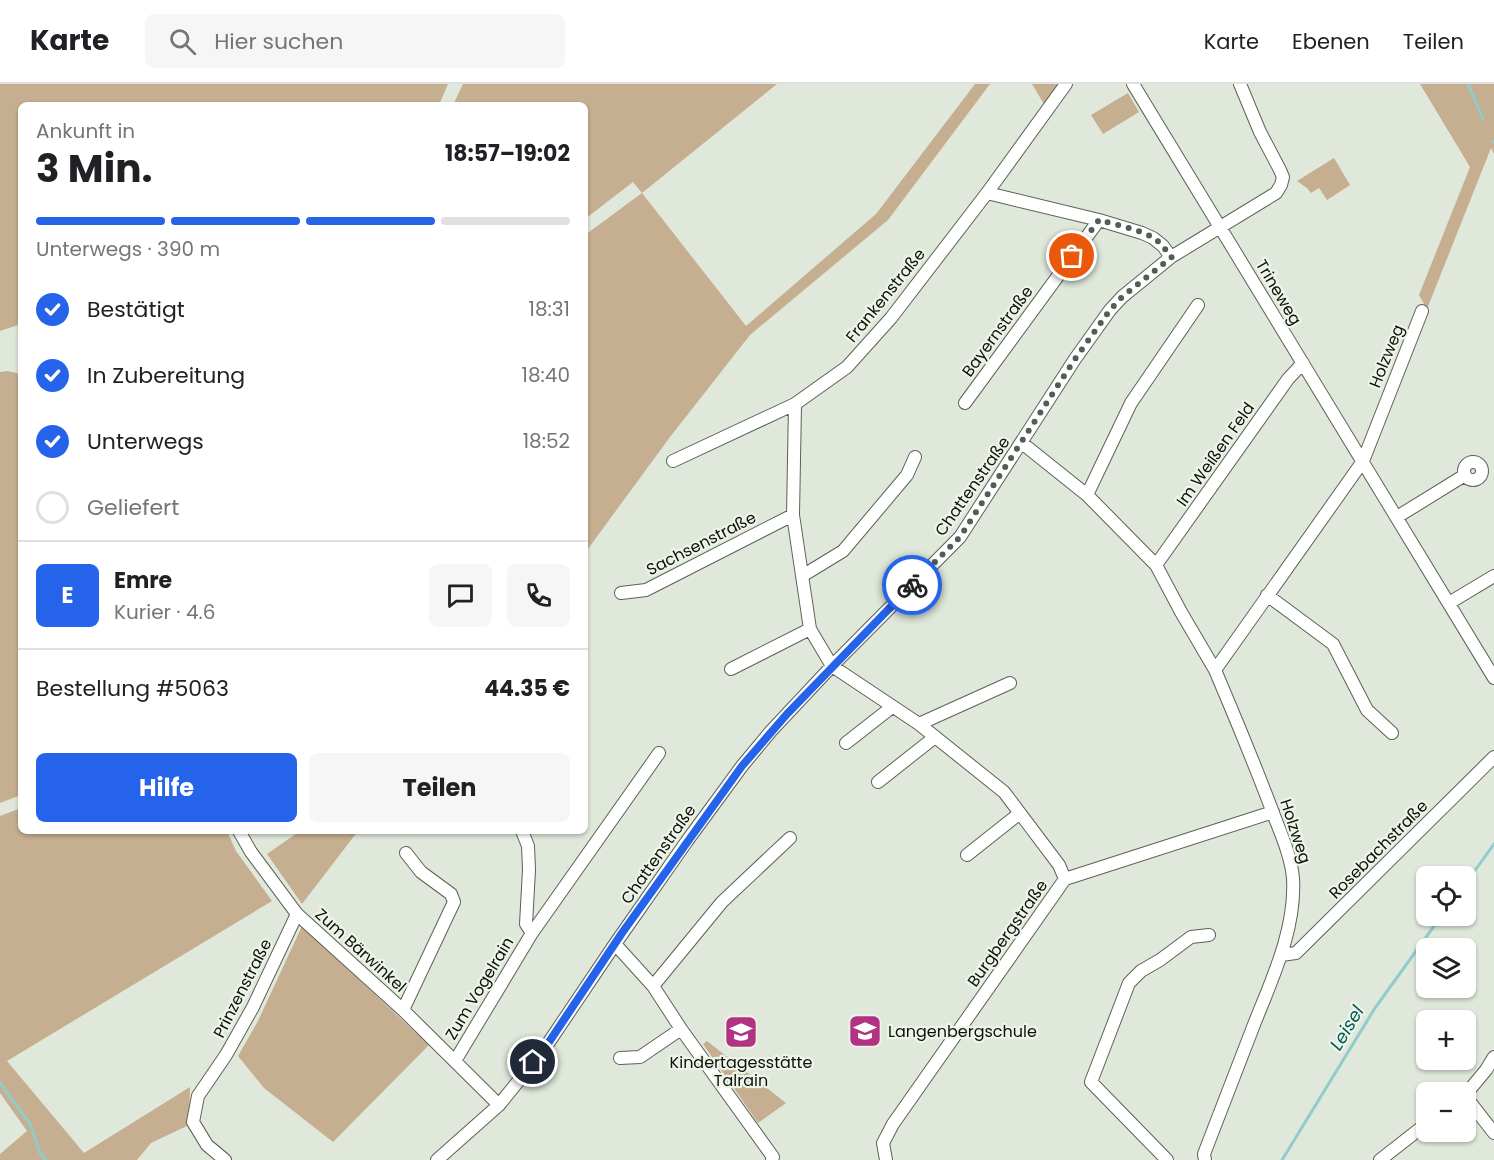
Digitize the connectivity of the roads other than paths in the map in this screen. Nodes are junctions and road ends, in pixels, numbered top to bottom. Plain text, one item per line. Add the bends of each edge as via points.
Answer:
1 (1066, 84) edge
2 (1134, 84) edge
3 (1240, 84) edge
4 (987, 193) junction
5 (1099, 220) junction
6 (1221, 227) junction
7 (1172, 257) junction
8 (1198, 305) dead end
9 (1422, 311) dead end
10 (1303, 363) junction
11 (964, 403) dead end
12 (795, 404) junction
13 (1022, 443) junction
14 (915, 457) dead end
15 (674, 461) dead end
16 (1363, 461) junction
17 (1465, 475) dead end
18 (1087, 495) junction
19 (793, 515) junction
20 (1397, 517) junction
21 (1156, 565) junction
22 (802, 576) junction
23 (1494, 576) edge
24 (621, 593) dead end
25 (1267, 595) junction
26 (1449, 603) junction
27 (810, 629) junction
28 (832, 666) junction
29 (731, 669) dead end
30 (1215, 670) junction
31 (1494, 678) edge
32 (1010, 683) dead end
33 (892, 707) junction
34 (918, 724) junction
35 (1392, 733) dead end
36 (935, 737) junction
37 (846, 743) dead end
38 (660, 753) dead end
39 (1494, 757) edge
40 (878, 783) dead end
41 (1273, 812) junction
42 (1020, 813) junction
43 (241, 834) edge
44 (523, 834) edge
45 (790, 838) dead end
46 (406, 853) dead end
47 (967, 855) dead end
48 (1065, 879) junction
49 (297, 914) junction
50 (532, 933) junction
51 (1209, 935) dead end
52 (615, 944) junction
53 (1281, 955) junction
54 (653, 986) junction
55 (403, 1010) junction
56 (681, 1029) junction
57 (1494, 1057) edge
58 (620, 1058) dead end
59 (454, 1061) junction
60 (1476, 1082) edge
61 (499, 1105) junction
62 (1476, 1109) edge
63 (1416, 1132) edge
64 (1494, 1133) edge
65 (225, 1160) edge
66 (437, 1160) edge
67 (772, 1160) edge
68 (886, 1160) edge
69 (1167, 1160) edge
70 (1205, 1160) edge
71 (1381, 1160) edge

1 - 4 street, Frankenstraße
2 - 6 street, Trineweg
3 - 6 street, Chattenstraße via 1283,177 1276,193
4 - 5 street
4 - 12 street, Frankenstraße via 891,318 847,367
5 - 7 street via 1154,238
5 - 11 street, Bayernstraße
6 - 7 street, Chattenstraße
6 - 10 street, Trineweg
7 - 13 street, Chattenstraße via 1110,310
8 - 18 street via 1131,403
9 - 16 street, Holzweg
10 - 16 street, Trineweg
10 - 21 street, Im Weißen Feld
12 - 15 street, Frankenstraße
12 - 19 street
13 - 18 street
13 - 28 street, Chattenstraße via 960,537
14 - 22 street via 907,475 843,551
16 - 20 street, Trineweg
16 - 25 street, Holzweg
17 - 20 street
18 - 21 street
19 - 22 street
19 - 24 street, Sachsenstraße via 646,590
20 - 26 street, Trineweg
21 - 30 street
22 - 27 street
23 - 26 street
25 - 30 street, Holzweg
25 - 35 street via 1333,644 1367,710
26 - 31 street, Trineweg
27 - 28 street
27 - 29 street
28 - 33 street
28 - 52 street, Chattenstraße via 742,766
30 - 41 street, Holzweg
32 - 34 street
33 - 34 street
33 - 37 street
34 - 36 street
36 - 40 street
36 - 42 street via 1004,792
38 - 50 street, Zum Vogelrain
39 - 53 street, Rosebachstraße via 1296,953
41 - 48 street, Burgbergstraße
41 - 53 street, Holzweg via 1293,876 1292,911
42 - 47 street
42 - 48 street
43 - 49 street
44 - 50 street, Zum Vogelrain via 529,870 526,924
45 - 54 street via 722,902
46 - 55 street, Zum Bärwinkel via 421,872 451,894 454,902
48 - 68 street, Burgbergstraße via 893,1124 883,1143
49 - 55 street, Zum Bärwinkel
49 - 65 street, Prinzenstraße via 253,1007 198,1096 193,1122 207,1145
50 - 59 street, Zum Vogelrain
51 - 69 street via 1191,937 1129,983 1091,1082
52 - 54 street
52 - 61 street, Chattenstraße via 545,1048
53 - 70 street, Holzweg via 1204,1154
54 - 56 street
55 - 59 street, Zum Bärwinkel
56 - 58 street via 640,1057
56 - 67 street
57 - 60 street
59 - 61 street, Zum Bärwinkel
61 - 66 street, Chattenstraße
62 - 64 street
63 - 71 street

